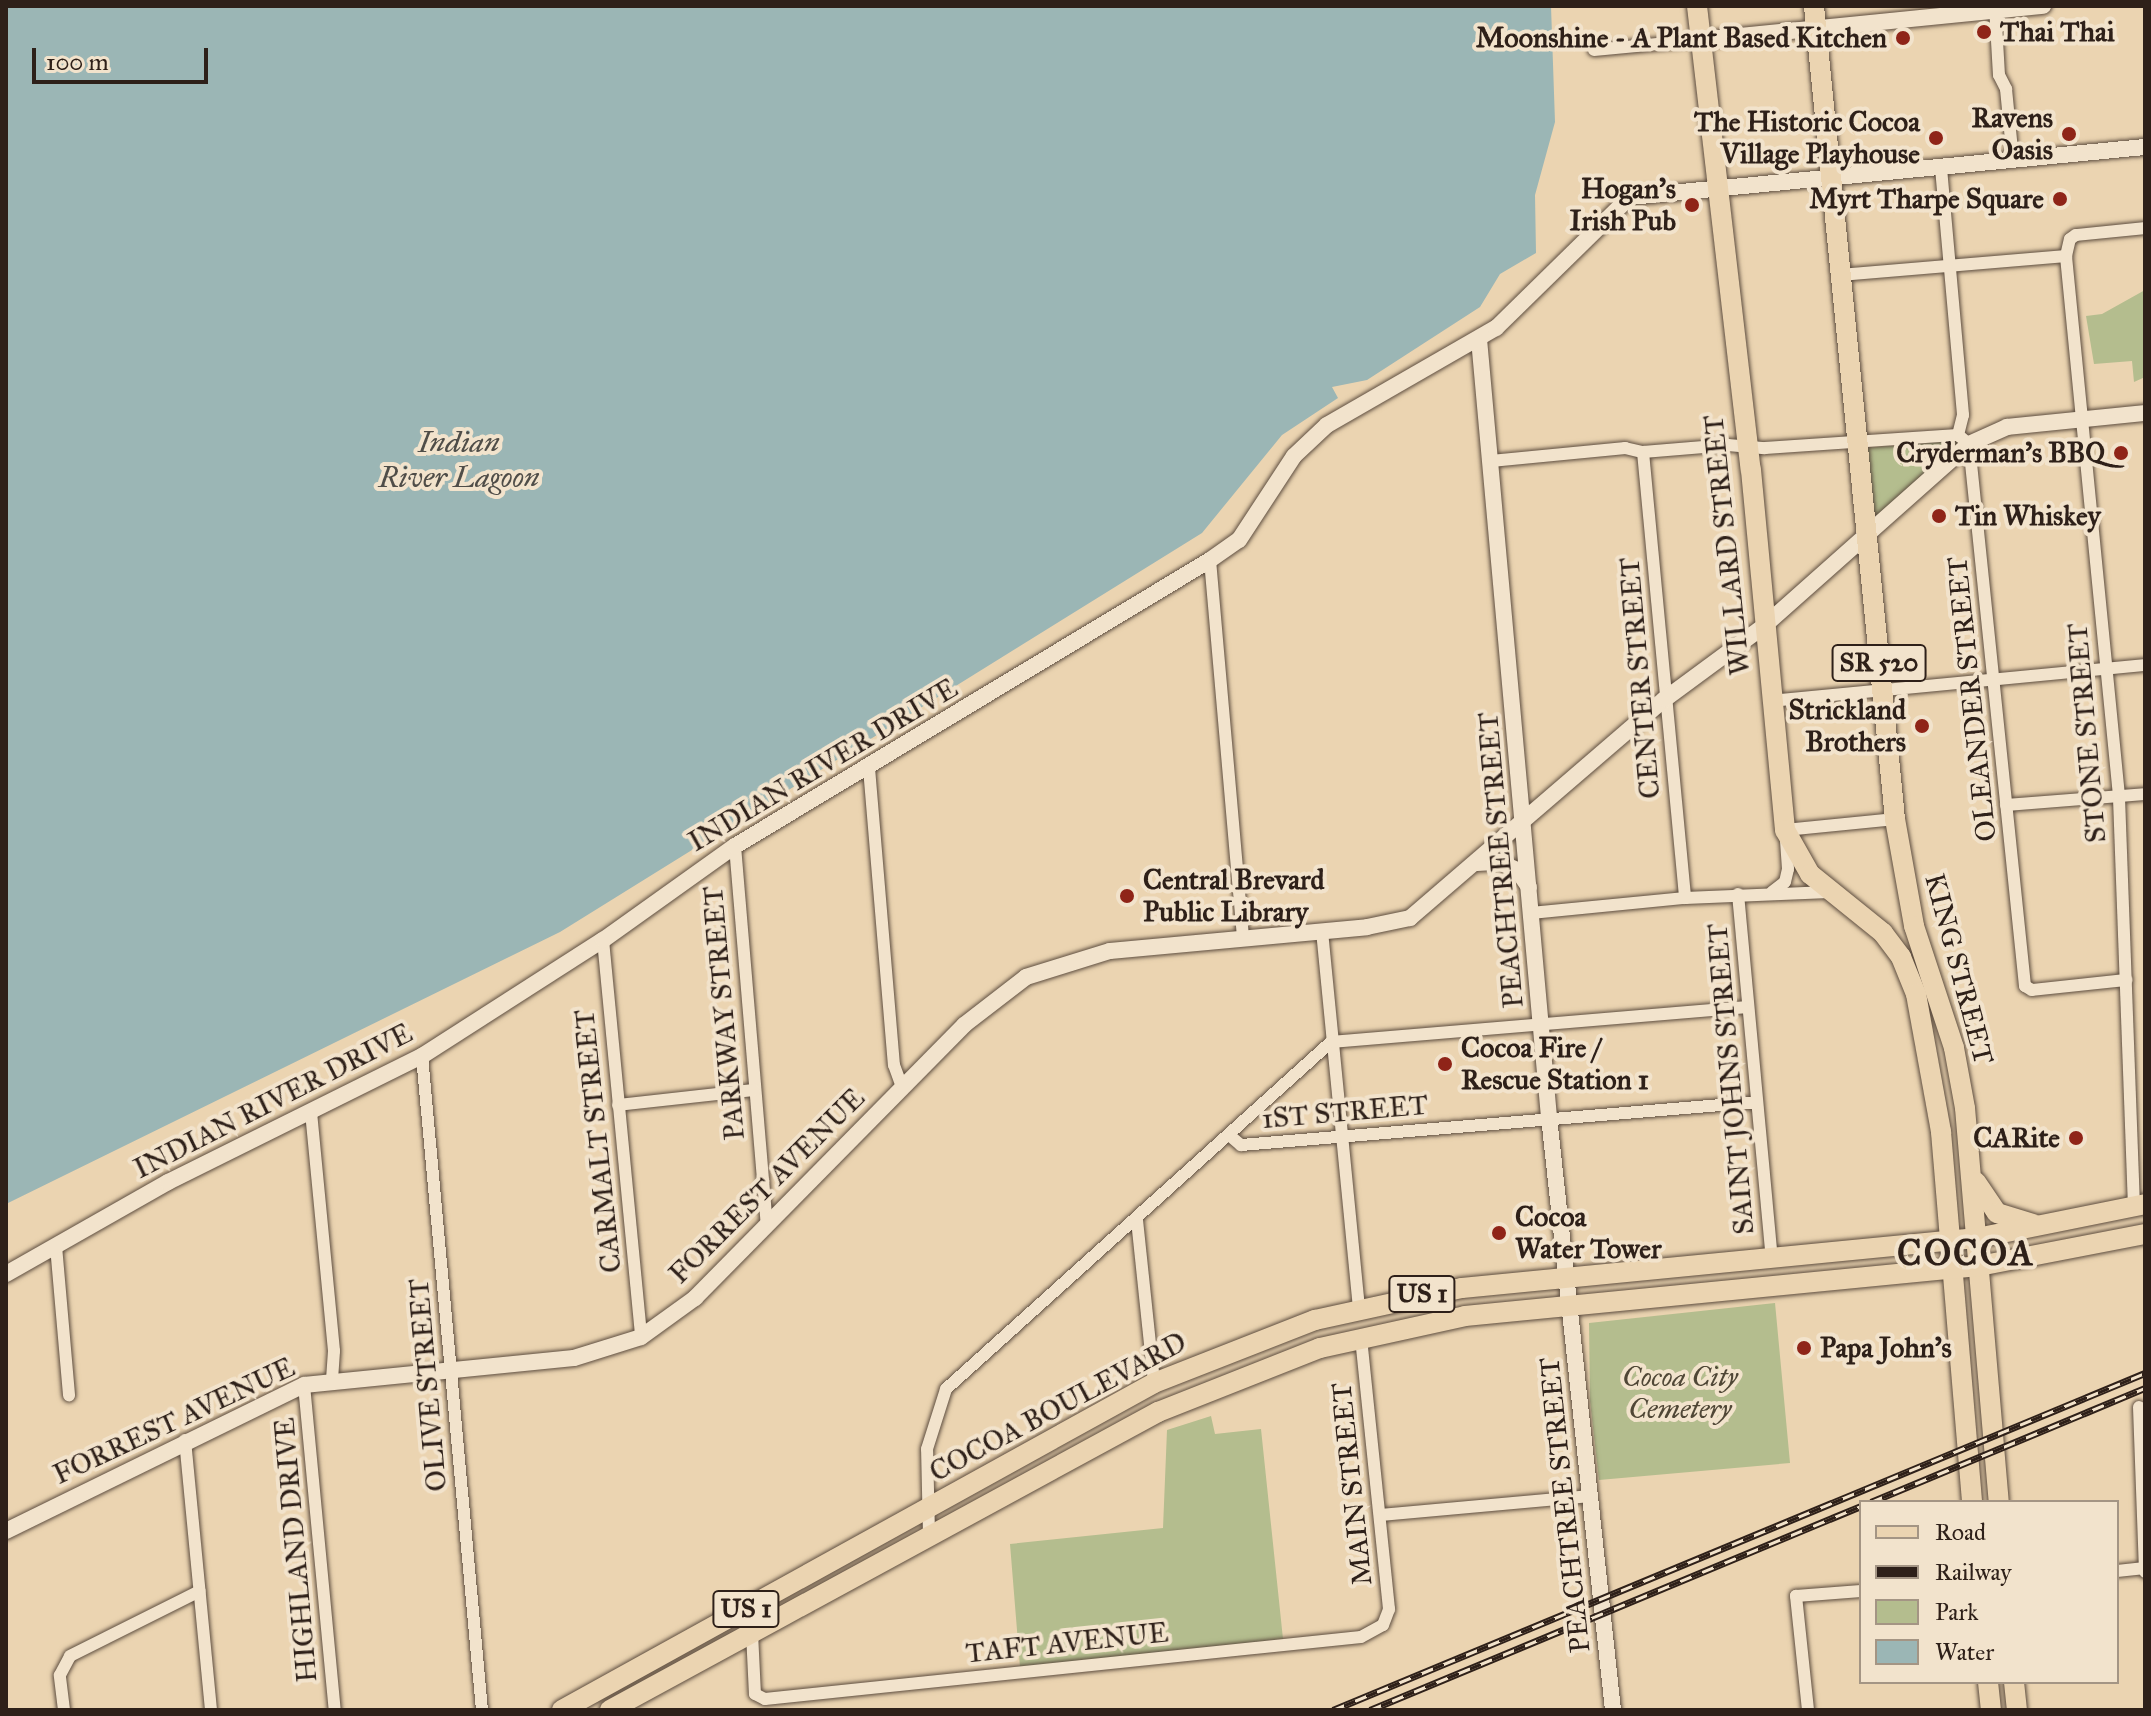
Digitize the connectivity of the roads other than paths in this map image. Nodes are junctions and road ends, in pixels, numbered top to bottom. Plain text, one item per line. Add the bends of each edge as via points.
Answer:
1 (1697, 6) edge
2 (1814, 6) edge
3 (2043, 6) edge
4 (1994, 8) edge
5 (1816, 29) junction
6 (1700, 40) junction
7 (1594, 50) dead end
8 (2145, 147) edge
9 (2013, 160) junction
10 (1941, 168) junction
11 (1831, 177) junction
12 (1718, 187) junction
13 (2145, 228) edge
14 (2066, 256) junction
15 (1949, 265) junction
16 (1840, 275) junction
17 (1479, 339) junction
18 (2145, 413) edge
19 (2082, 419) junction
20 (1964, 440) junction
21 (1857, 441) junction
22 (1747, 447) junction
23 (1643, 452) junction
24 (1491, 461) junction
25 (1866, 535) junction
26 (1210, 560) junction
27 (1764, 626) junction
28 (2145, 665) edge
29 (2106, 668) junction
30 (1995, 679) junction
31 (1881, 690) junction
32 (1665, 699) junction
33 (1771, 701) junction
34 (869, 768) junction
35 (2145, 794) edge
36 (2119, 796) junction
37 (2006, 805) junction
38 (1895, 819) junction
39 (1525, 822) junction
40 (1785, 830) junction
41 (735, 846) junction
42 (1477, 863) junction
43 (1530, 887) junction
44 (1772, 892) junction
45 (1829, 892) junction
46 (1738, 894) junction
47 (1685, 898) junction
48 (1531, 913) junction
49 (1322, 931) junction
50 (1243, 939) junction
51 (603, 940) junction
52 (2126, 980) junction
53 (1748, 1007) junction
54 (1542, 1022) junction
55 (1925, 1028) joint
56 (1331, 1042) junction
57 (422, 1056) junction
58 (902, 1087) junction
59 (754, 1090) junction
60 (1757, 1102) junction
61 (618, 1105) junction
62 (311, 1112) junction
63 (1549, 1117) junction
64 (1229, 1135) junction
65 (1342, 1136) junction
66 (1973, 1176) junction
67 (2139, 1206) edge
68 (1137, 1220) junction
69 (767, 1225) junction
70 (2048, 1227) junction
71 (2145, 1234) edge
72 (1977, 1238) junction
73 (1951, 1241) junction
74 (56, 1246) junction
75 (1772, 1258) junction
76 (1979, 1266) junction
77 (1952, 1269) junction
78 (6, 1274) edge
79 (1567, 1277) junction
80 (1569, 1305) junction
81 (1359, 1308) junction
82 (1361, 1336) junction
83 (641, 1337) junction
84 (1196, 1364) junction
85 (451, 1370) junction
86 (332, 1381) junction
87 (1154, 1383) junction
88 (304, 1385) junction
89 (69, 1395) dead end
90 (2139, 1407) dead end
91 (1158, 1412) junction
92 (1109, 1438) junction
93 (185, 1440) junction
94 (1590, 1496) junction
95 (1972, 1500) edge
96 (1999, 1500) edge
97 (930, 1508) junction
98 (1381, 1515) junction
99 (6, 1531) edge
100 (929, 1534) junction
101 (2145, 1569) edge
102 (2119, 1571) edge
103 (200, 1591) junction
104 (1859, 1591) edge
105 (1383, 1625) joint
106 (752, 1633) junction
107 (630, 1673) junction
108 (1988, 1684) edge
109 (2014, 1684) edge
110 (64, 1710) edge
111 (211, 1710) edge
112 (335, 1710) edge
113 (481, 1710) edge
114 (562, 1710) edge
115 (579, 1710) edge
116 (610, 1710) edge
117 (1613, 1710) edge
118 (1808, 1710) edge
119 (1991, 1710) edge
120 (2017, 1710) edge

1 - 6 main road, WILLARD STREET
2 - 5 main road, SR 520
3 - 4 street
4 - 5 street
4 - 9 street
5 - 6 street
5 - 11 main road, SR 520
6 - 7 street
6 - 12 main road, WILLARD STREET
8 - 9 street, INDIAN RIVER DRIVE
9 - 10 street, INDIAN RIVER DRIVE
10 - 11 street, INDIAN RIVER DRIVE
10 - 15 street, OLEANDER STREET
11 - 12 street, INDIAN RIVER DRIVE
11 - 16 main road, SR 520
12 - 17 street, INDIAN RIVER DRIVE via 1630,197 1516,312
12 - 22 main road, WILLARD STREET
13 - 14 street via 2076,235
14 - 15 street
14 - 19 street, STONE STREET
15 - 16 street
15 - 20 street, OLEANDER STREET
16 - 21 main road, KING STREET / SR 520
17 - 24 street, PEACHTREE STREET
17 - 26 street, INDIAN RIVER DRIVE via 1327,425 1294,456 1239,540
18 - 19 street, FORREST AVENUE
19 - 20 street, FORREST AVENUE via 2007,427
19 - 29 street, STONE STREET
20 - 21 street
20 - 25 street, FORREST AVENUE
20 - 30 street, OLEANDER STREET
21 - 22 street
21 - 25 main road, KING STREET / SR 520
22 - 23 street
22 - 27 main road, WILLARD STREET
23 - 24 street via 1625,448
23 - 32 street, CENTER STREET
24 - 39 street, PEACHTREE STREET
25 - 27 street, FORREST AVENUE
25 - 31 main road, KING STREET / SR 520
26 - 34 street, INDIAN RIVER DRIVE
26 - 50 street
27 - 32 street, FORREST AVENUE
27 - 33 main road, WILLARD STREET
28 - 29 street
29 - 30 street
29 - 36 street, STONE STREET
30 - 31 street
30 - 37 street, OLEANDER STREET
31 - 33 street
31 - 38 main road, KING STREET / SR 520
32 - 39 street, FORREST AVENUE
32 - 47 street, CENTER STREET
33 - 40 main road, WILLARD STREET
34 - 41 street, INDIAN RIVER DRIVE
34 - 58 street via 894,1065
35 - 36 street
36 - 37 street
36 - 52 street, STONE STREET
37 - 52 street, OLEANDER STREET via 2025,986 2032,990
38 - 40 street
38 - 66 main road, KING STREET / SR 520 via 1914,926 1954,1048
39 - 42 street, FORREST AVENUE
39 - 43 street, PEACHTREE STREET
40 - 44 street via 1788,869 1785,882
40 - 45 main road, WILLARD STREET via 1810,874
41 - 51 street, INDIAN RIVER DRIVE
41 - 59 street, PARKWAY STREET
42 - 43 street via 1499,862 1517,870
42 - 49 street, FORREST AVENUE via 1410,918
43 - 48 street, PEACHTREE STREET
44 - 45 street
44 - 46 street
45 - 55 main road, WILLARD STREET via 1883,933 1901,957
46 - 47 street
46 - 53 street, SAINT JOHNS STREET
47 - 48 street
48 - 54 street, PEACHTREE STREET
49 - 50 street, FORREST AVENUE
49 - 56 street
50 - 58 street, FORREST AVENUE via 1110,951 1026,977 990,1001
51 - 57 street, INDIAN RIVER DRIVE
51 - 61 street, CARMALT STREET
52 - 67 street, STONE STREET
53 - 54 street
53 - 60 street, SAINT JOHNS STREET
54 - 56 street
54 - 63 street, PEACHTREE STREET
55 - 73 main road, KING STREET
56 - 64 street
56 - 65 street
57 - 62 street, INDIAN RIVER DRIVE
57 - 85 street, OLIVE STREET
58 - 69 street, FORREST AVENUE
59 - 61 street
59 - 69 street, PARKWAY STREET
60 - 63 street, 1ST STREET
60 - 75 street, SAINT JOHNS STREET
61 - 83 street, CARMALT STREET
62 - 74 street, INDIAN RIVER DRIVE via 168,1182
62 - 86 street via 334,1351
63 - 65 street, 1ST STREET
63 - 79 street, PEACHTREE STREET
64 - 65 street, 1ST STREET via 1241,1145
64 - 68 street
65 - 81 street
66 - 70 main road via 1997,1213
66 - 72 main road, KING STREET / SR 520
67 - 70 main road, COCOA BOULEVARD / US 1
68 - 87 street
68 - 97 street via 946,1389 930,1431
69 - 83 street, FORREST AVENUE via 695,1298
70 - 72 main road, COCOA BOULEVARD / US 1
71 - 76 main road, COCOA BOULEVARD / US 1
72 - 73 main road, COCOA BOULEVARD / US 1
72 - 76 main road, KING STREET / SR 520
73 - 75 main road, COCOA BOULEVARD / US 1
73 - 77 main road, KING STREET
74 - 78 street, INDIAN RIVER DRIVE
74 - 89 street
75 - 79 main road, COCOA BOULEVARD / US 1
76 - 77 main road, COCOA BOULEVARD / US 1
76 - 96 main road, KING STREET / SR 520
77 - 80 main road, COCOA BOULEVARD / US 1
77 - 95 main road, KING STREET
79 - 80 street, PEACHTREE STREET
79 - 81 main road, COCOA BOULEVARD / US 1 via 1450,1290
80 - 82 main road, COCOA BOULEVARD / US 1 via 1465,1316
80 - 94 street, PEACHTREE STREET
81 - 84 main road, COCOA BOULEVARD / US 1
82 - 91 main road, COCOA BOULEVARD / US 1 via 1240,1376
82 - 98 street, MAIN STREET
83 - 85 street, FORREST AVENUE via 574,1358
84 - 87 main road, COCOA BOULEVARD / US 1
84 - 91 main road via 1173,1386
85 - 86 street, FORREST AVENUE
85 - 113 street, OLIVE STREET
86 - 88 street, FORREST AVENUE
87 - 92 main road via 1140,1408
87 - 97 main road, COCOA BOULEVARD / US 1
88 - 93 street, FORREST AVENUE
88 - 112 street, HIGHLAND DRIVE
90 - 101 street
91 - 92 main road, COCOA BOULEVARD / US 1
92 - 100 main road, COCOA BOULEVARD / US 1
93 - 99 street, FORREST AVENUE
93 - 103 street
94 - 98 street
94 - 117 street, PEACHTREE STREET
97 - 100 street
97 - 107 main road, COCOA BOULEVARD / US 1
98 - 105 street, MAIN STREET via 1389,1609
100 - 106 main road, COCOA BOULEVARD / US 1
101 - 102 street
103 - 110 street via 70,1656 60,1675
103 - 111 street
104 - 118 street via 1796,1596
105 - 106 street, TAFT AVENUE via 1361,1637 765,1699 755,1694
106 - 116 main road, COCOA BOULEVARD / US 1
107 - 114 main road, COCOA BOULEVARD / US 1
107 - 115 main road
108 - 119 main road
109 - 120 main road

